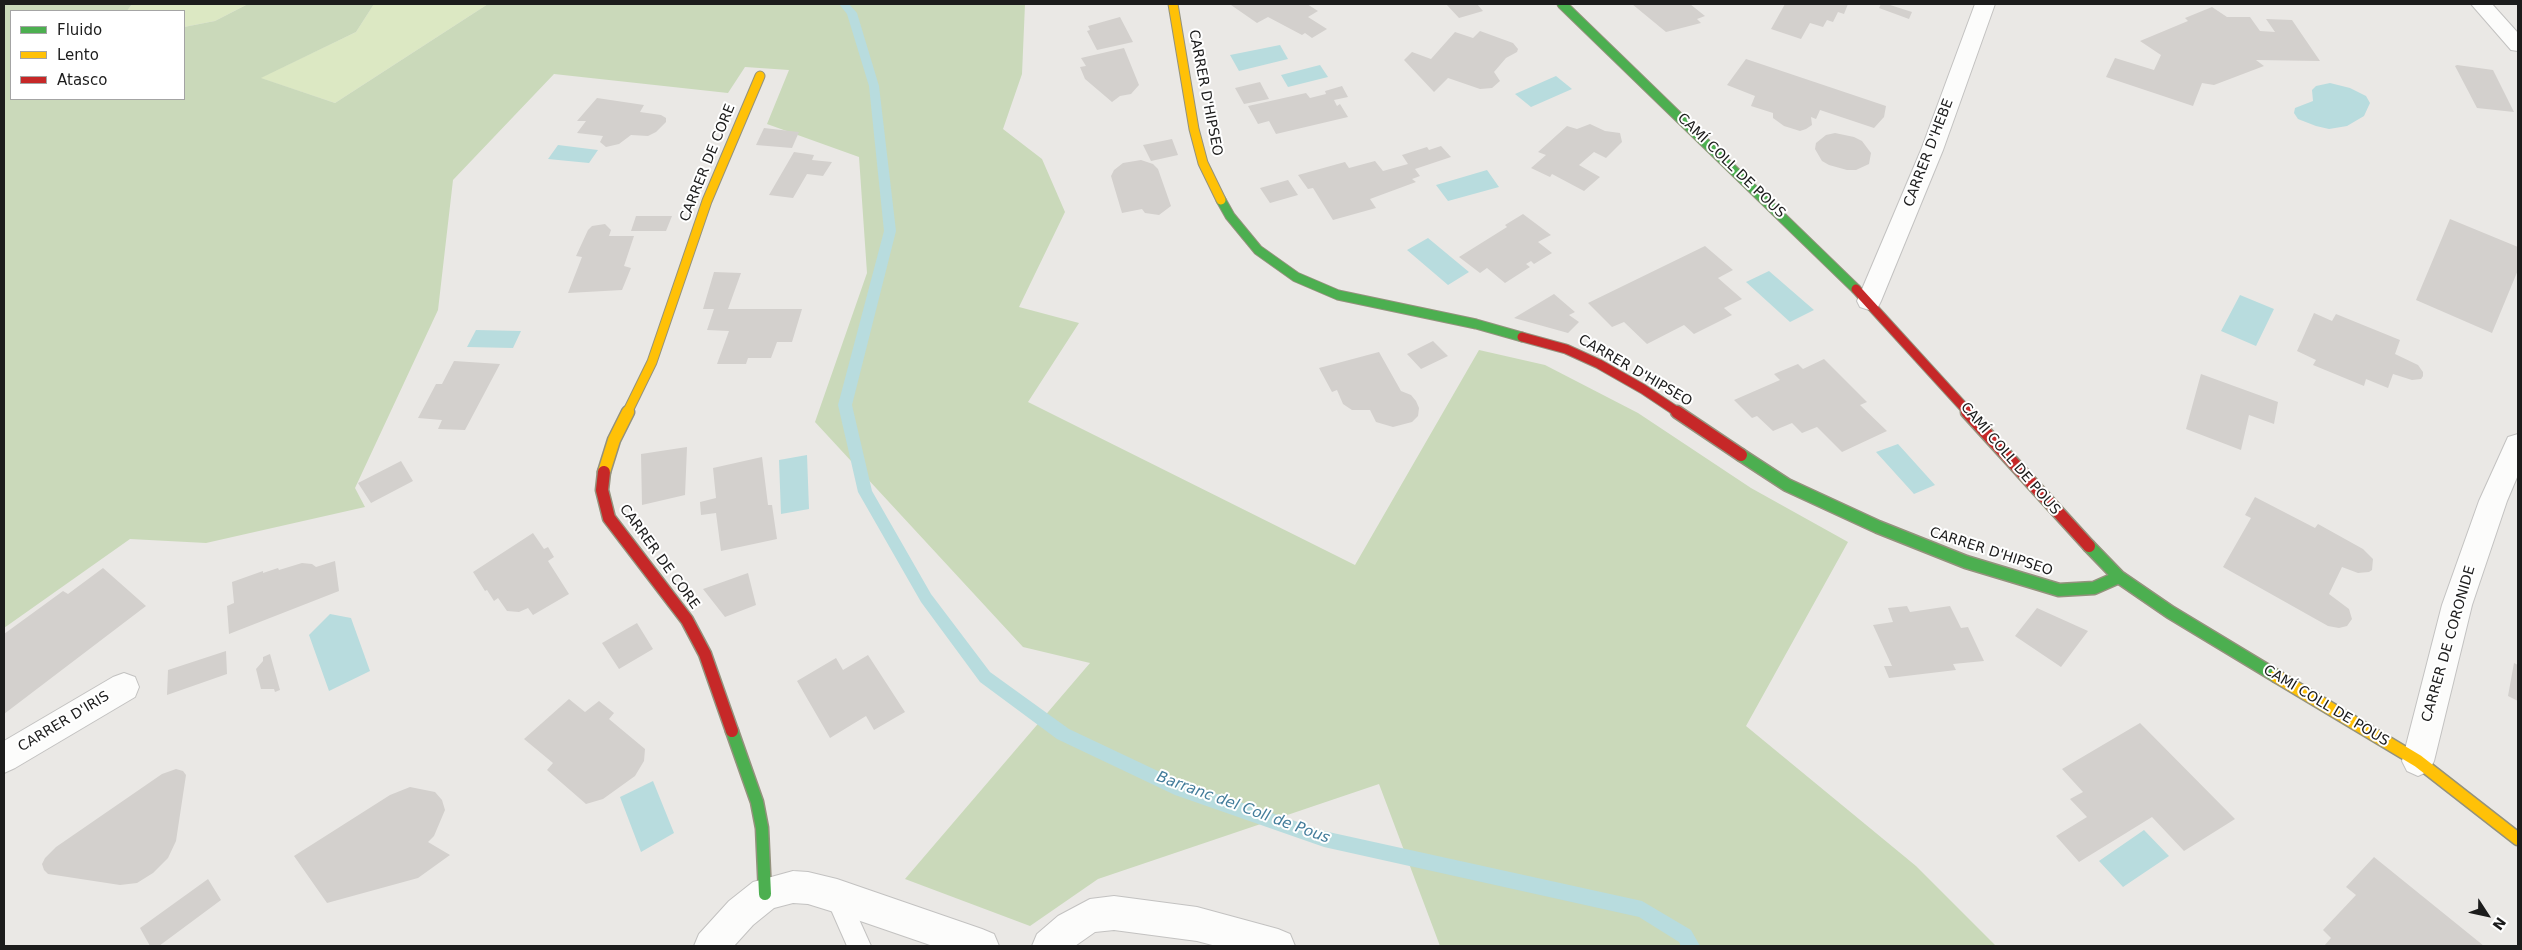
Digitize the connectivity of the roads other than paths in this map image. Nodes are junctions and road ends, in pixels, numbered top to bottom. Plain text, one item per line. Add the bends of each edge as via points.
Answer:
1 (1173, 4) edge
2 (1562, 4) edge
3 (1986, 4) edge
4 (2482, 4) edge
5 (2518, 45) edge
6 (760, 76) dead end
7 (1869, 301) junction
8 (2518, 444) edge
9 (2119, 577) junction
10 (124, 686) dead end
11 (4, 758) edge
12 (2418, 760) junction
13 (2518, 840) edge
14 (765, 894) junction
15 (837, 896) junction
16 (712, 946) edge
17 (858, 946) edge
18 (982, 946) edge
19 (1049, 946) edge
20 (1278, 946) edge

1 - 9 street, CARRER D'HIPSEO via 1194,129 1203,163 1215,190 1236,224 1258,250 1296,276 1338,295 1476,324 1566,348 1643,389 1787,484 1878,527 1966,562 2059,590 2094,588
2 - 7 street, CAMÍ COLL DE POUS
3 - 7 street, CARRER D'HEBE via 1932,150
4 - 5 street
6 - 14 street, CARRER DE CORE via 707,201 652,362 614,440 605,465 602,490 609,518 687,620 705,654 758,802
7 - 9 street, CAMÍ COLL DE POUS via 2063,519
8 - 12 street, CARRER DE CORONIDE via 2493,500 2457,605
9 - 12 street, CAMÍ COLL DE POUS via 2170,612
10 - 11 street, CARRER D'IRIS
12 - 13 street, CAMÍ COLL DE POUS
14 - 15 street via 792,887
14 - 16 street via 741,913
15 - 17 lane
15 - 18 street
19 - 20 street via 1090,916 1114,913 1197,924

